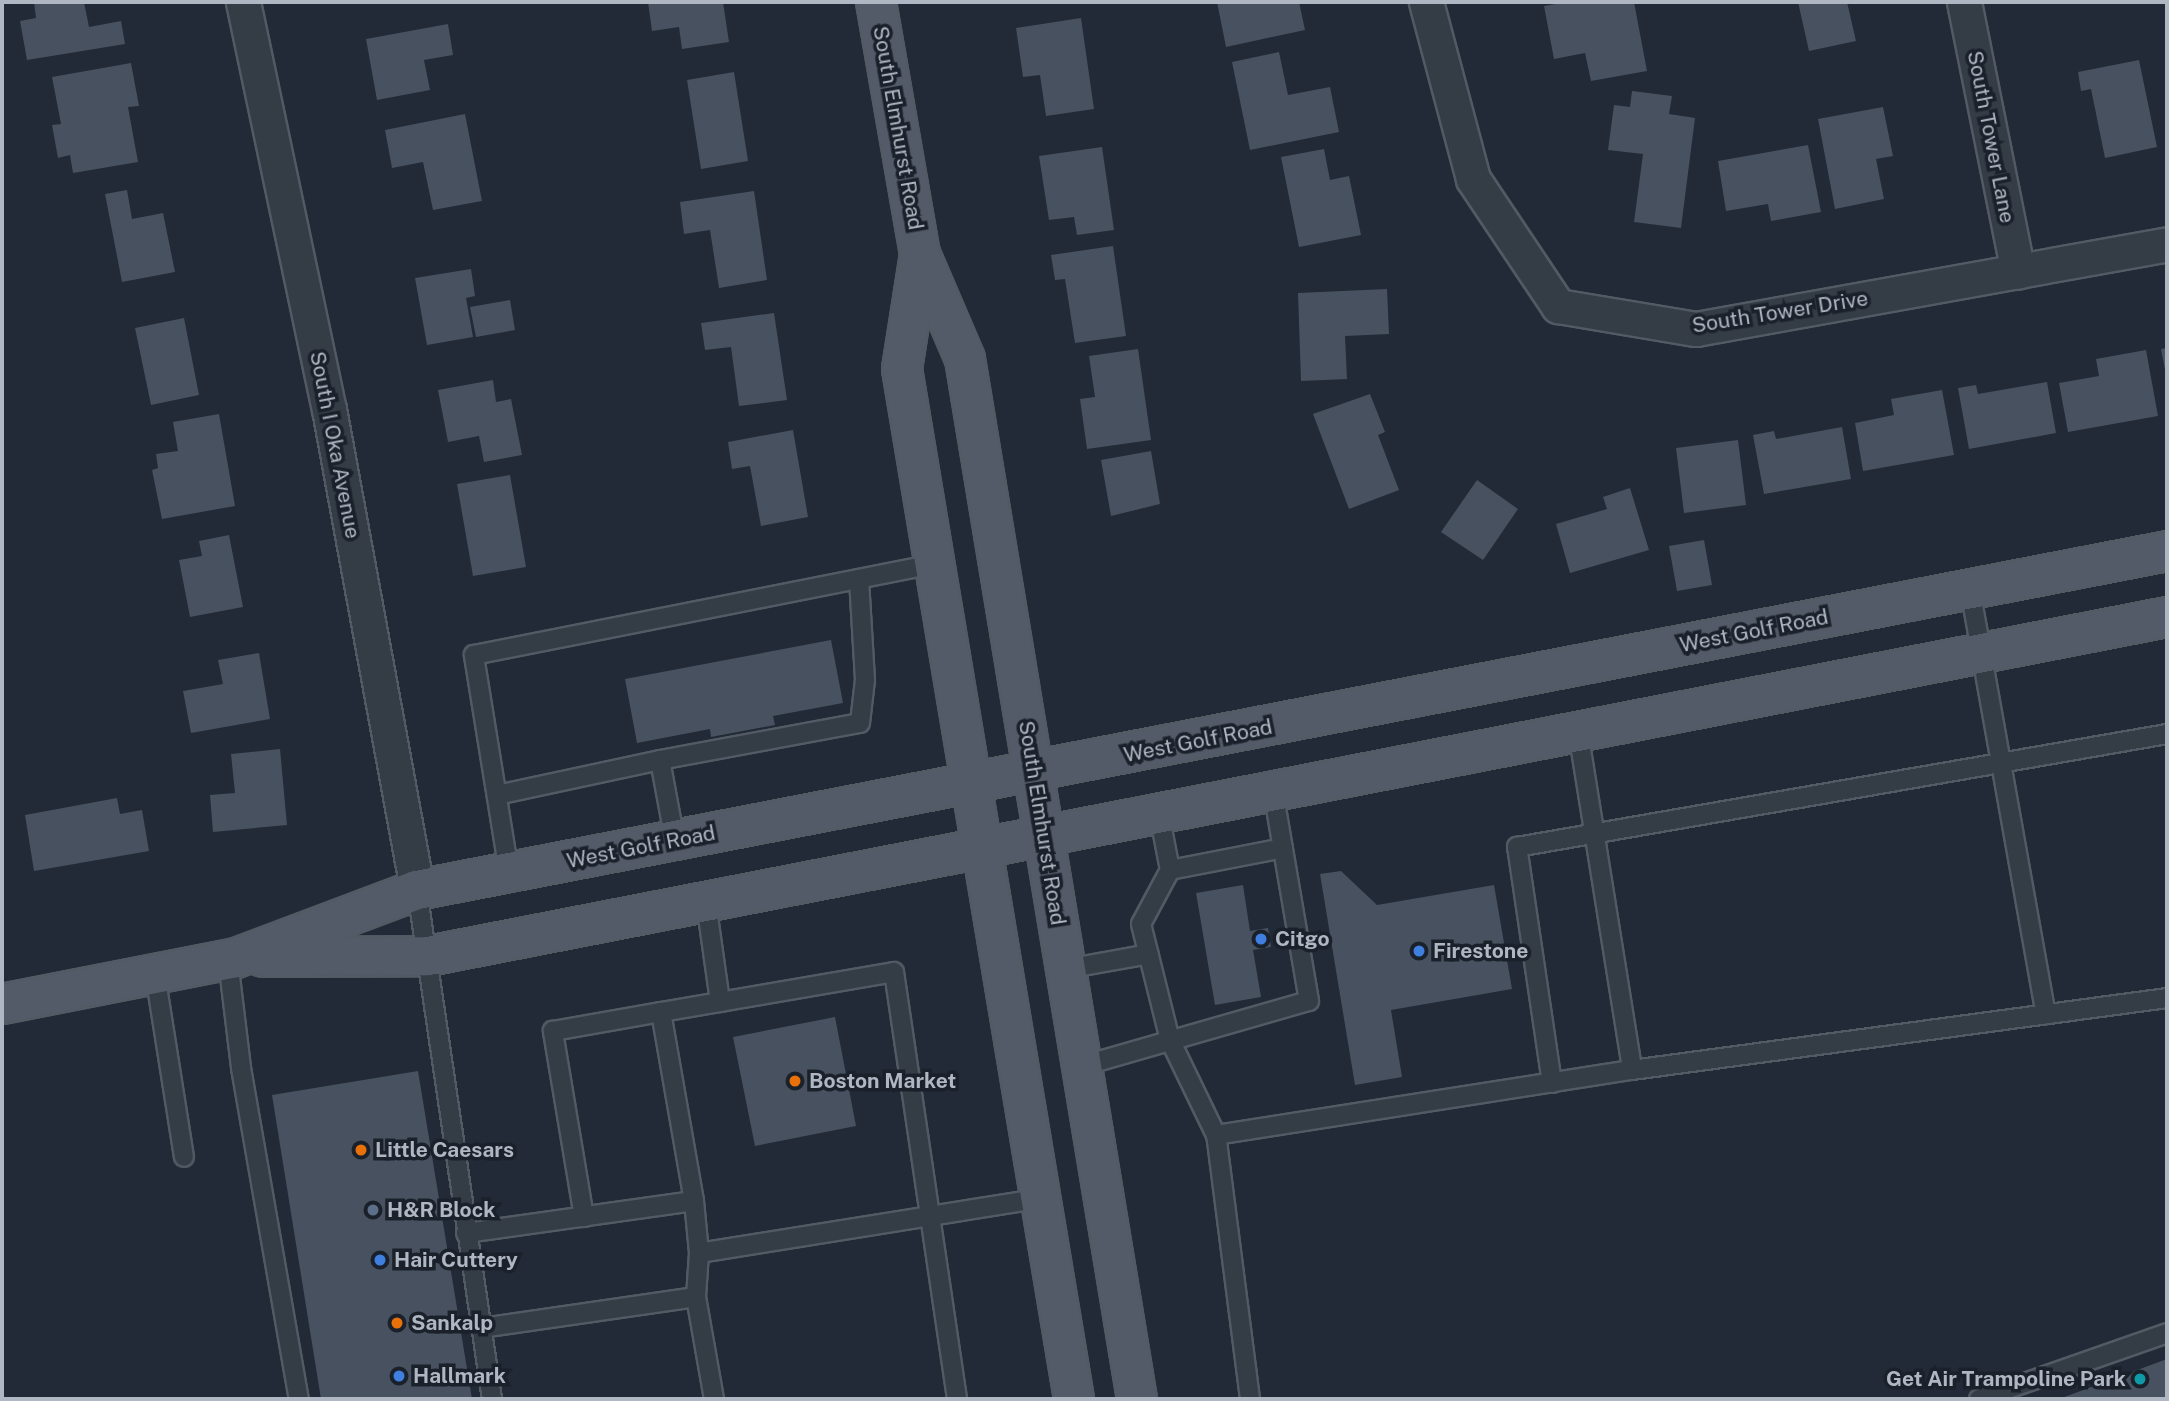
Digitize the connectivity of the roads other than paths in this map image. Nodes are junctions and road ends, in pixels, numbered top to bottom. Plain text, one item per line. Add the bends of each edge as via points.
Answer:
1 (243, 2) edge
2 (876, 2) edge
3 (1426, 2) edge
4 (1964, 2) edge
5 (2167, 244) edge
6 (920, 254) junction
7 (2018, 272) junction
8 (2167, 551) edge
9 (935, 564) junction
10 (859, 579) junction
11 (1970, 589) junction
12 (2167, 617) edge
13 (1982, 653) junction
14 (1578, 731) junction
15 (2167, 734) edge
16 (660, 760) junction
17 (2001, 761) junction
18 (1034, 773) junction
19 (972, 785) junction
20 (1273, 790) junction
21 (497, 795) junction
22 (1159, 813) junction
23 (1044, 835) junction
24 (1596, 835) junction
25 (675, 841) junction
26 (983, 847) junction
27 (1283, 848) junction
28 (1170, 870) junction
29 (509, 872) junction
30 (417, 890) junction
31 (706, 902) junction
32 (1149, 954) junction
33 (428, 956) junction
34 (232, 959) junction
35 (1066, 969) junction
36 (155, 974) junction
37 (2167, 998) edge
38 (720, 1002) junction
39 (2, 1004) edge
40 (661, 1013) junction
41 (2046, 1014) junction
42 (1170, 1040) junction
43 (1082, 1066) junction
44 (1632, 1070) junction
45 (1552, 1083) junction
46 (1216, 1135) junction
47 (184, 1157) dead end
48 (1041, 1198) junction
49 (694, 1201) junction
50 (584, 1217) junction
51 (929, 1217) junction
52 (466, 1233) junction
53 (699, 1253) junction
54 (696, 1297) junction
55 (481, 1328) junction
56 (2167, 1333) edge
57 (299, 1399) edge
58 (492, 1399) edge
59 (714, 1399) edge
60 (957, 1399) edge
61 (1074, 1399) edge
62 (1137, 1399) edge
63 (1250, 1399) edge
64 (1979, 1399) edge

1 - 30 street, South I Oka Avenue via 329,409
2 - 6 main road, South Elmhurst Road
3 - 7 street, South Tower Drive via 1473,179 1558,306 1696,329
4 - 7 street, South Tower Lane
5 - 7 street, South Tower Drive
6 - 9 main road, South Elmhurst Road via 902,369
6 - 18 main road, South Elmhurst Road via 965,359
8 - 11 main road, West Golf Road
9 - 10 lane
9 - 19 main road, South Elmhurst Road
10 - 16 lane via 865,680 860,723
10 - 21 lane via 474,655
11 - 13 lane
11 - 18 main road, West Golf Road
12 - 13 main road, West Golf Road
13 - 14 main road, West Golf Road
13 - 17 lane
14 - 20 main road, West Golf Road
14 - 24 lane
15 - 17 lane
16 - 21 lane
16 - 25 lane
17 - 24 lane
17 - 41 lane
18 - 19 main road, West Golf Road
18 - 23 main road, South Elmhurst Road
19 - 25 main road, West Golf Road
19 - 26 main road, South Elmhurst Road
20 - 22 main road, West Golf Road
20 - 27 lane
21 - 29 lane
22 - 23 main road, West Golf Road
22 - 28 lane
23 - 26 main road, West Golf Road
23 - 35 main road, South Elmhurst Road
24 - 44 lane
24 - 45 lane via 1517,847
25 - 29 main road, West Golf Road
26 - 31 main road, West Golf Road
26 - 48 main road, South Elmhurst Road
27 - 28 lane
27 - 42 lane via 1309,1000
28 - 32 lane via 1141,924
29 - 30 main road, West Golf Road
30 - 33 lane
30 - 34 main road, West Golf Road
31 - 33 main road, West Golf Road
31 - 38 lane
32 - 35 lane
32 - 42 lane
33 - 34 main road, West Golf Road
33 - 52 lane
34 - 36 main road, West Golf Road
34 - 57 lane via 241,1068
35 - 43 main road, South Elmhurst Road
36 - 39 main road, West Golf Road
36 - 47 lane
37 - 41 lane
38 - 40 lane
38 - 51 lane via 894,972
40 - 49 lane
40 - 50 lane via 553,1031
41 - 44 lane
42 - 43 lane
42 - 46 lane
43 - 62 main road, South Elmhurst Road
44 - 45 lane
45 - 46 lane
46 - 63 lane
48 - 51 lane
48 - 61 main road, South Elmhurst Road
49 - 50 lane
49 - 53 lane
50 - 52 lane
51 - 53 lane
51 - 60 lane
52 - 55 lane
53 - 54 lane
54 - 55 lane
54 - 59 lane
55 - 58 lane
56 - 64 lane

